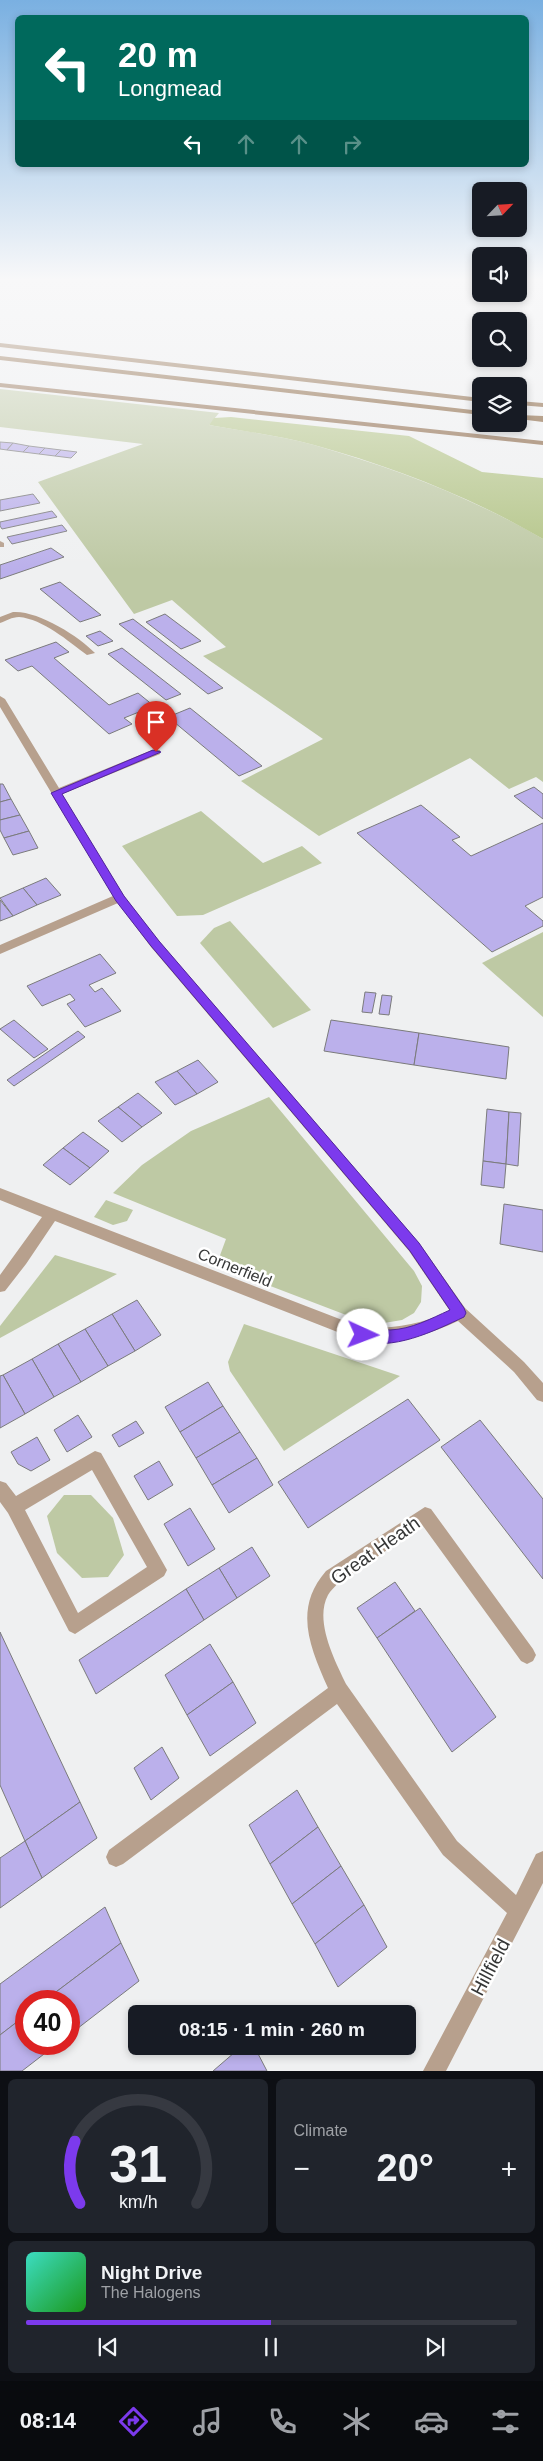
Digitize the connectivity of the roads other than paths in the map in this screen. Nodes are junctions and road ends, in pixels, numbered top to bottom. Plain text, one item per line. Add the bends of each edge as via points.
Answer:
1 (163, 377) edge
2 (277, 377) edge
3 (0, 385) edge
4 (472, 399) edge
5 (527, 404) edge
6 (543, 405) edge
7 (472, 412) edge
8 (527, 418) edge
9 (543, 420) edge
10 (543, 443) edge
11 (0, 620) edge
12 (90, 653) dead end
13 (0, 700) edge
14 (156, 752) dead end
15 (56, 793) junction
16 (120, 898) junction
17 (0, 950) edge
18 (0, 1194) edge
19 (52, 1214) junction
20 (0, 1286) edge
21 (460, 1313) junction
22 (543, 1395) edge
23 (0, 1488) edge
24 (14, 1507) junction
25 (526, 1655) dead end
26 (339, 1691) junction
27 (116, 1857) dead end
28 (543, 1862) edge
29 (519, 1911) junction
30 (434, 2071) edge

1 - 7 highway
2 - 4 highway
3 - 10 main road
5 - 6 highway
8 - 9 highway
11 - 12 street via 21,614 62,633
13 - 15 street
14 - 15 street
15 - 16 street
16 - 17 street
16 - 21 street via 155,944 414,1247
18 - 19 street, Cornerfield
19 - 20 street
19 - 21 street, Cornerfield via 363,1335 390,1336 419,1331
21 - 22 street via 519,1367
23 - 24 street
24 - 24 street via 75,1625 158,1570 96,1459
25 - 26 street, Great Heath via 425,1515 332,1577 321,1590 315,1609 317,1634
26 - 27 street
26 - 29 street, Great Heath via 450,1848
28 - 29 street, Hillfield
29 - 30 street, Hillfield

